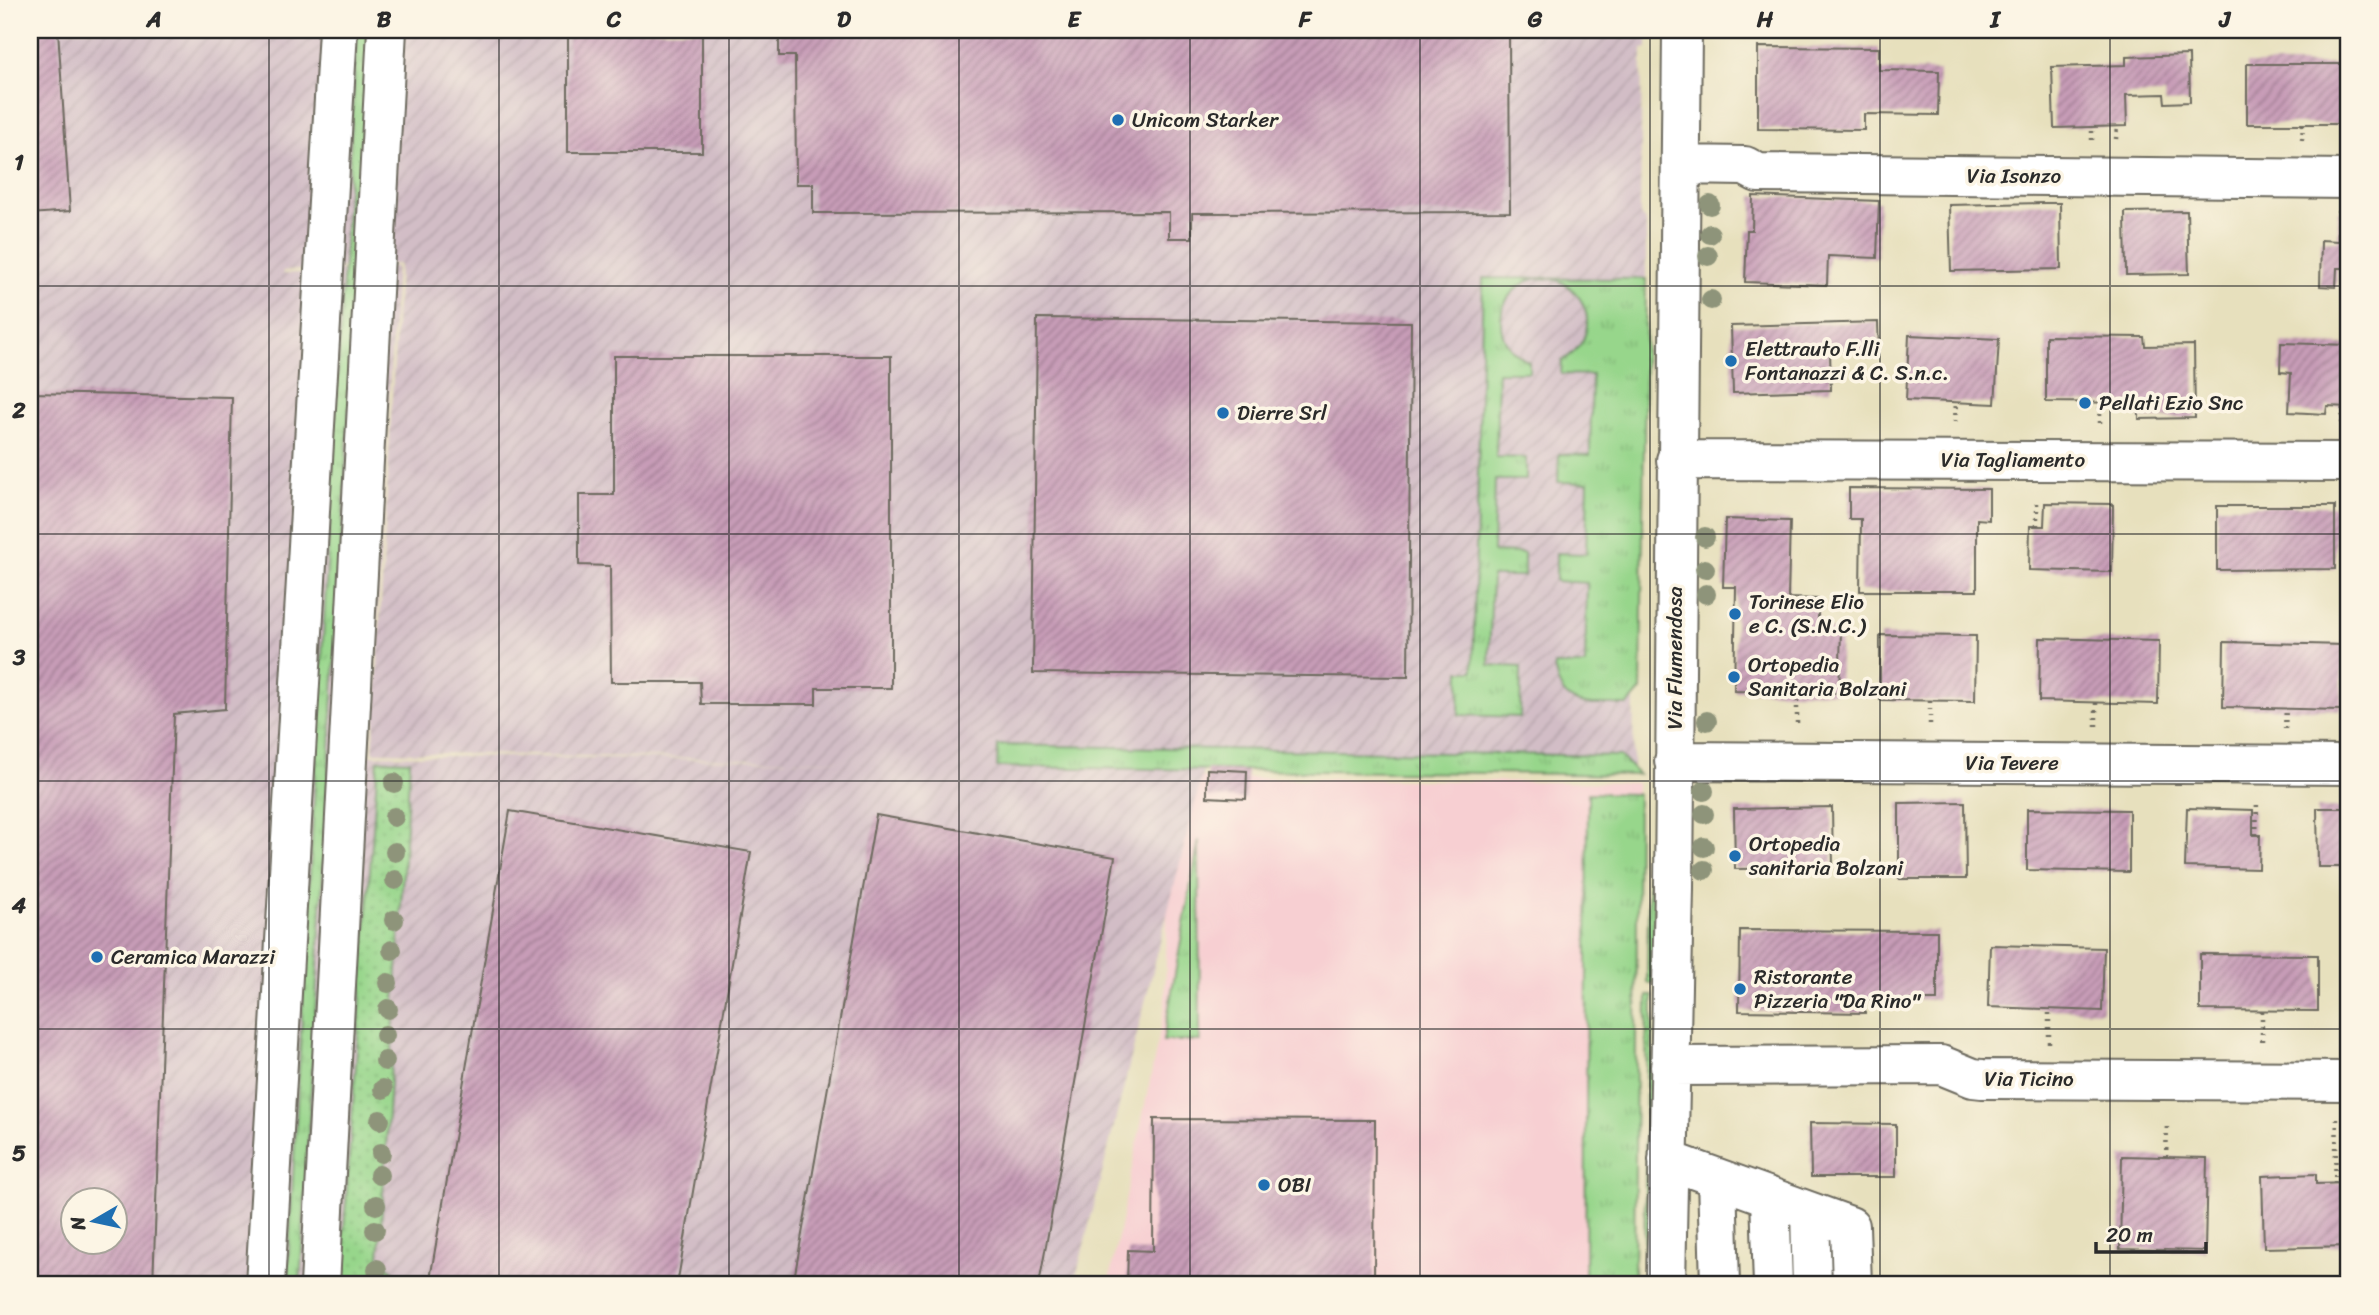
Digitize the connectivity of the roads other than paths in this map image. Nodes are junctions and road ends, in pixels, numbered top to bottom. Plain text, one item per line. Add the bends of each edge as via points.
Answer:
1 (338, 30) edge
2 (387, 30) edge
3 (1682, 30) edge
4 (1681, 165) junction
5 (2349, 179) edge
6 (1676, 460) junction
7 (2349, 462) edge
8 (1674, 761) junction
9 (2349, 765) edge
10 (1670, 1066) junction
11 (2349, 1081) edge
12 (1668, 1160) junction
13 (1717, 1178) junction
14 (1770, 1197) junction
15 (1811, 1212) junction
16 (265, 1285) edge
17 (320, 1285) edge
18 (1666, 1285) edge
19 (1720, 1285) edge
20 (1773, 1285) edge
21 (1812, 1285) edge
22 (1852, 1285) edge

1 - 16 street
2 - 17 street
3 - 4 street, Via Flumendosa
4 - 5 street, Via Isonzo via 1745,166 1758,173
4 - 6 street, Via Flumendosa
6 - 7 street, Via Tagliamento
6 - 8 street, Via Flumendosa
8 - 9 street, Via Tevere
8 - 10 street, Via Flumendosa
10 - 11 street, Via Ticino via 1941,1065 1973,1078
10 - 12 street, Via Flumendosa
12 - 13 street
12 - 18 street, Via Flumendosa
13 - 14 street
13 - 19 street
14 - 15 street
14 - 20 street
15 - 21 street
15 - 22 street via 1850,1226

